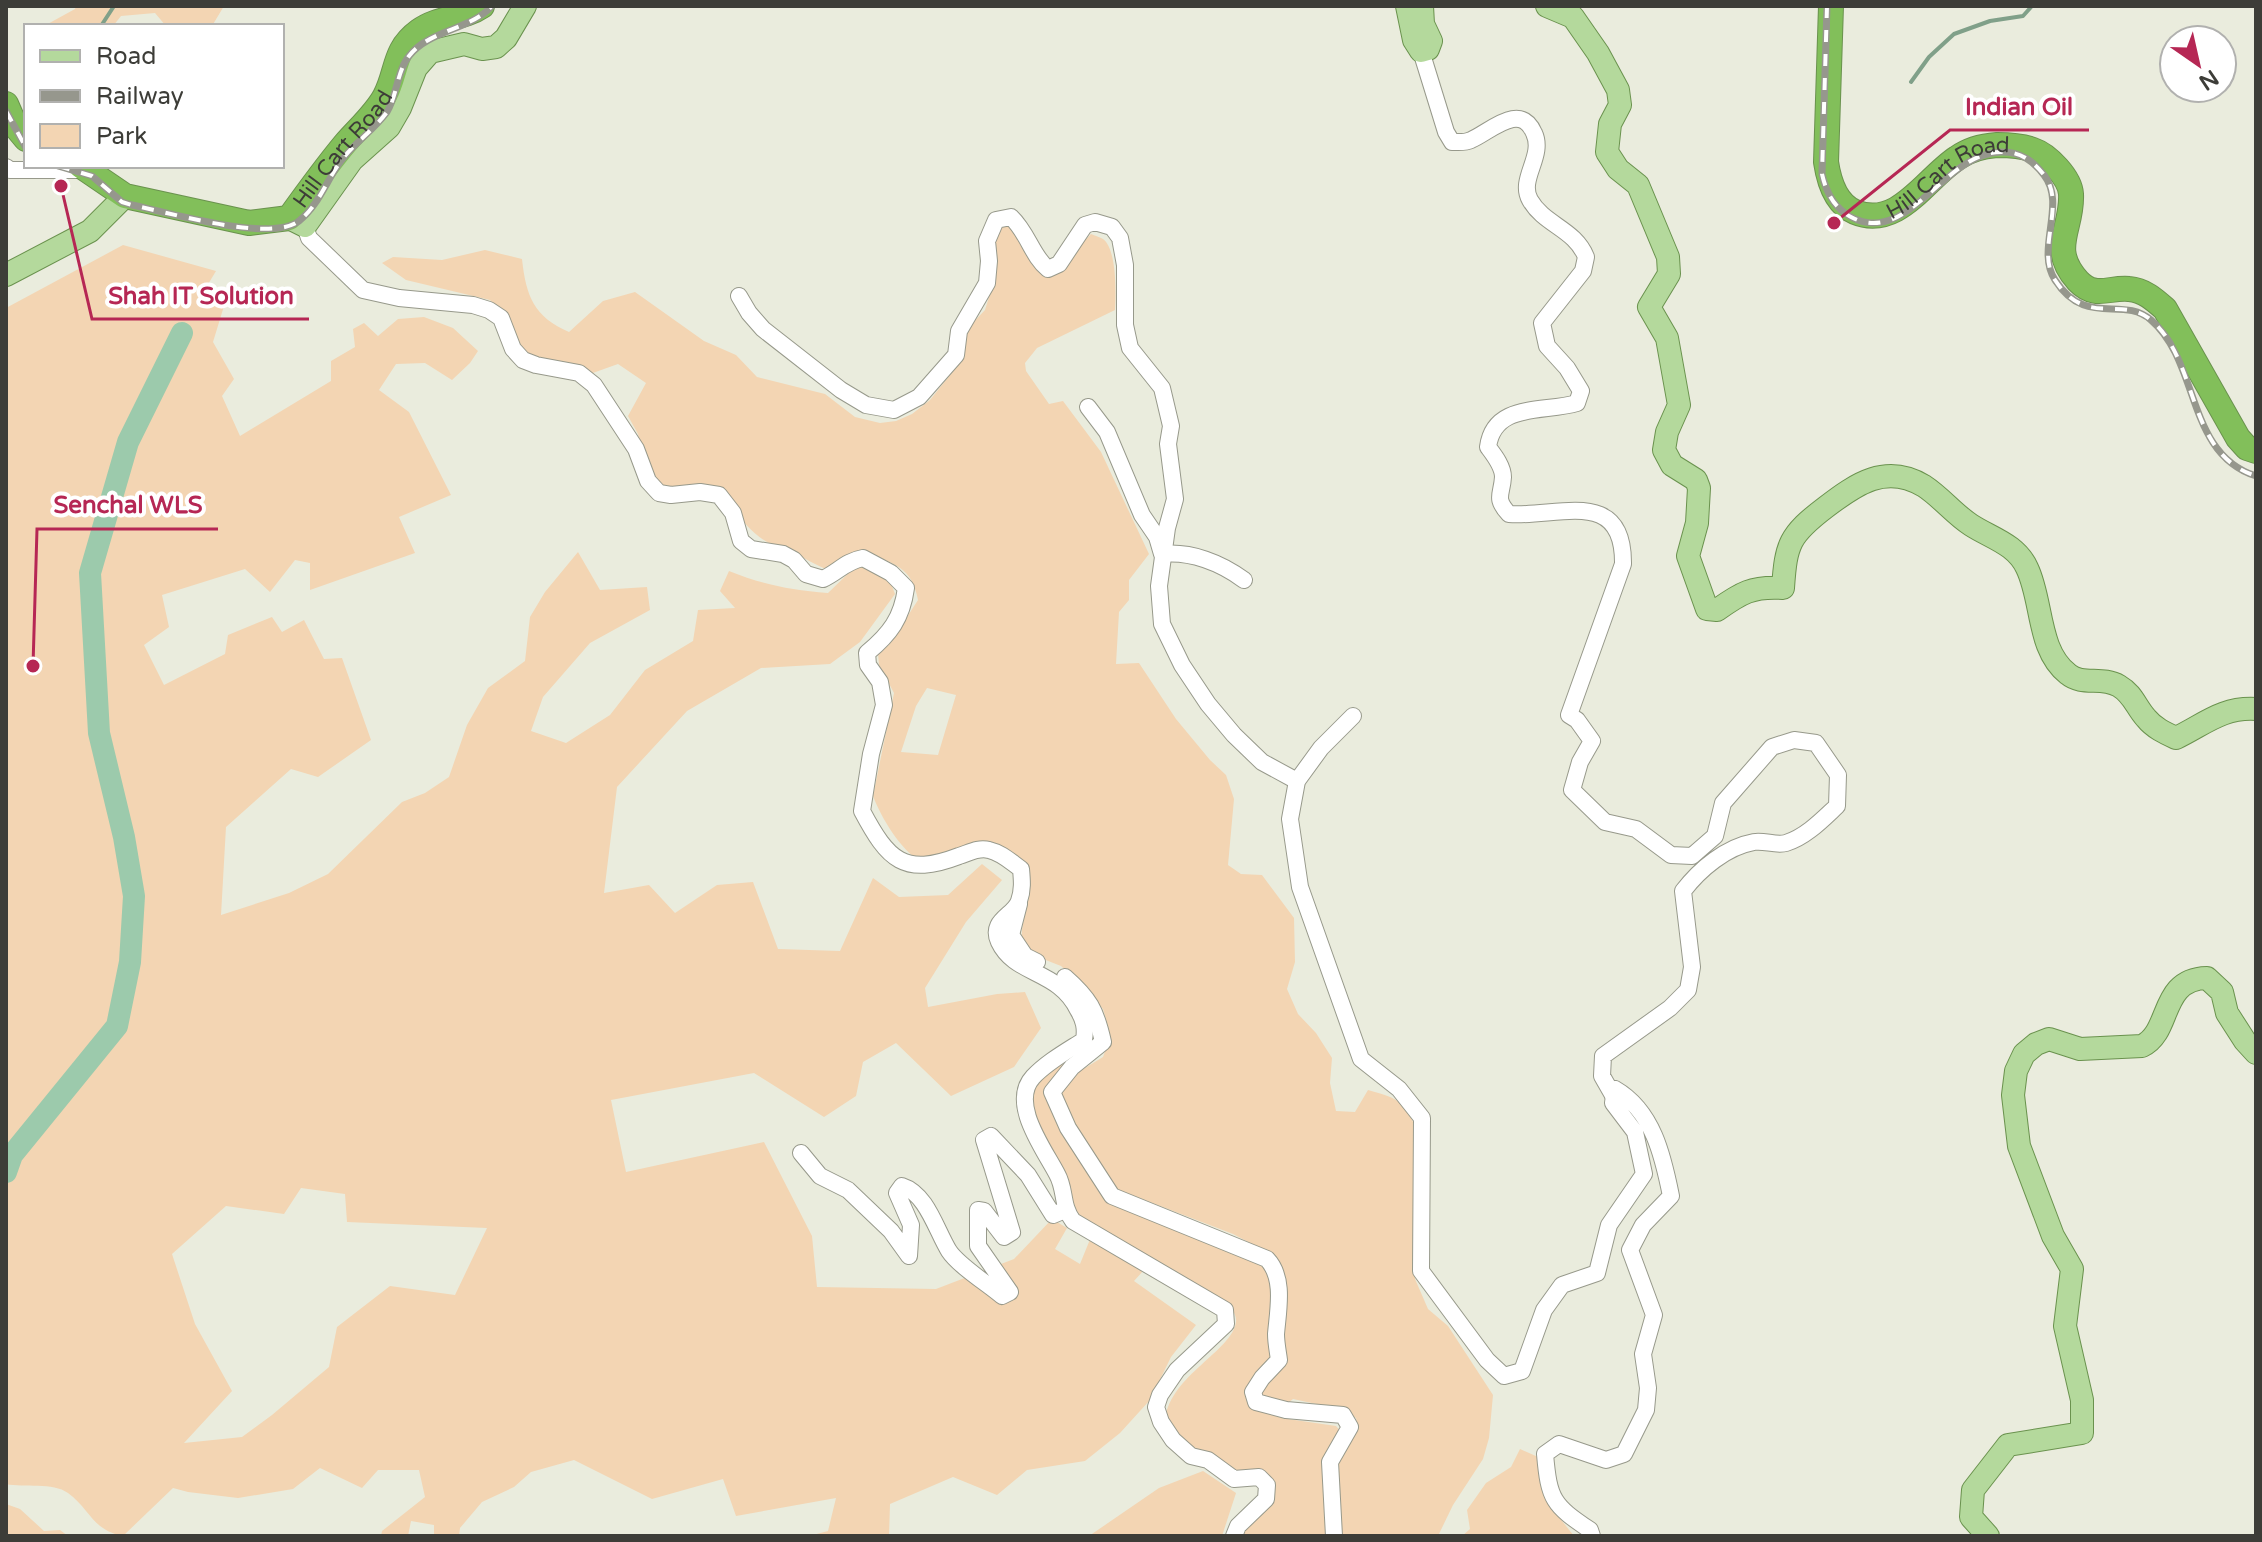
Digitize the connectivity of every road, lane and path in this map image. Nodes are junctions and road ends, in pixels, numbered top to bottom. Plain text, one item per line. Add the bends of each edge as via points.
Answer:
1 (482, 6) edge
2 (525, 6) edge
3 (1407, 6) edge
4 (1422, 6) edge
5 (1547, 6) edge
6 (1831, 6) edge
7 (1421, 51) junction
8 (6, 104) edge
9 (24, 137) edge
10 (6, 167) edge
11 (86, 168) edge
12 (125, 196) junction
13 (297, 222) junction
14 (6, 275) edge
15 (739, 296) dead end
16 (1088, 407) dead end
17 (2256, 451) edge
18 (1162, 554) junction
19 (1244, 580) dead end
20 (2256, 709) edge
21 (1353, 716) dead end
22 (1297, 781) junction
23 (1019, 904) junction
24 (2256, 1053) edge
25 (1614, 1097) junction
26 (801, 1153) dead end
27 (1065, 1210) junction
28 (1234, 1536) edge
29 (1334, 1536) edge
30 (1592, 1536) edge
31 (1988, 1536) edge

1 - 13 highway, Hill Cart Road via 421,29 407,41 385,96 334,157
2 - 13 main road via 496,47 464,44 430,52 416,68 389,127
3 - 7 main road
4 - 7 main road via 1431,41
5 - 20 main road via 1573,17 1618,90 1620,105 1610,124 1607,152 1638,185 1668,257 1669,274 1649,307 1667,338 1679,405 1664,450 1672,465 1696,480 1699,488 1688,556 1707,609 1717,610 1748,590 1783,588 1789,542 1802,527 1860,482 1895,476 1925,487 1961,518 2019,554 2050,651 2067,674 2121,687 2145,718 2176,738 2211,717
6 - 17 highway, Hill Cart Road via 1826,162 1844,206 1867,216 1883,215 1964,154 1996,145 2035,150 2060,170 2071,193 2063,244 2070,271 2088,290 2129,288 2150,295 2165,309 2238,438
7 - 25 street via 1452,142 1468,142 1513,118 1534,133 1529,198 1538,211 1574,236 1586,257 1583,271 1542,323 1547,346 1581,391 1577,403 1504,417 1490,431 1488,447 1503,476 1498,493 1509,514 1581,509 1603,517 1623,544 1623,564 1569,715 1592,741 1572,790 1605,822 1636,829 1671,855 1692,856 1715,836 1723,803 1772,747 1794,740 1816,743 1838,775 1837,806 1814,827 1785,843 1757,841 1736,847 1697,872 1683,891 1692,967 1688,990 1603,1056 1602,1076
8 - 9 highway
10 - 11 street
11 - 12 highway, Hill Cart Road
12 - 13 highway, Hill Cart Road via 249,223
12 - 14 main road via 90,231
13 - 23 street via 363,290 489,310 501,318 523,360 579,373 623,426 648,481 659,493 719,495 733,513 741,541 751,549 783,554 806,574 823,579 847,561 863,558 891,573 906,588 904,606 895,626 867,653 884,705 862,811 886,848 918,867 973,850 987,849 1006,858 1021,869
15 - 18 street via 763,329 841,390 866,405 894,410 919,397 956,355 959,331 987,283 987,241 996,220 1011,217 1048,269 1059,264 1085,225 1112,227 1120,238 1125,265 1130,348 1162,388 1171,426 1175,499
16 - 18 street via 1107,432
18 - 19 street via 1201,558
18 - 22 street via 1162,624 1182,665 1234,735 1262,762
21 - 22 street
22 - 25 street via 1290,819 1300,887 1361,1059 1399,1089 1422,1118 1421,1271 1504,1376 1522,1371 1544,1310 1562,1285 1597,1273 1609,1225 1644,1174 1635,1132
23 - 27 street via 1001,920 999,941 1026,969 1069,993 1086,1029 1084,1040 1042,1069 1024,1092 1028,1118 1059,1177
23 - 29 street via 1011,935 1025,956 1064,975 1087,996 1098,1018 1103,1042 1052,1092 1068,1128 1112,1196 1267,1259 1275,1268 1279,1360 1253,1392 1256,1402 1270,1408 1343,1415 1350,1427 1330,1462
24 - 31 main road via 2227,1013 2222,992 2207,978 2195,978 2171,997 2151,1042 2142,1046 2080,1049 2049,1039 2024,1054 2013,1095 2019,1146 2053,1236 2072,1269 2065,1326 2082,1400 2082,1433 2008,1445 1973,1490 1971,1517
25 - 30 street via 1615,1089 1629,1097 1647,1119 1671,1196 1643,1225 1630,1250 1654,1315 1643,1354 1646,1410 1630,1443 1624,1454 1606,1460 1559,1444 1545,1454 1548,1485 1561,1510
26 - 27 street via 820,1176 848,1190 891,1231 909,1256 911,1225 897,1193 902,1186 910,1188 951,1254 1002,1296 1010,1292 978,1246 978,1210 1004,1237 1012,1232 984,1140 991,1136 1028,1175 1053,1215
27 - 28 street via 1073,1221 1225,1310 1226,1324 1177,1370 1156,1407 1173,1440 1191,1456 1208,1460 1234,1479 1259,1477 1267,1485 1266,1499

